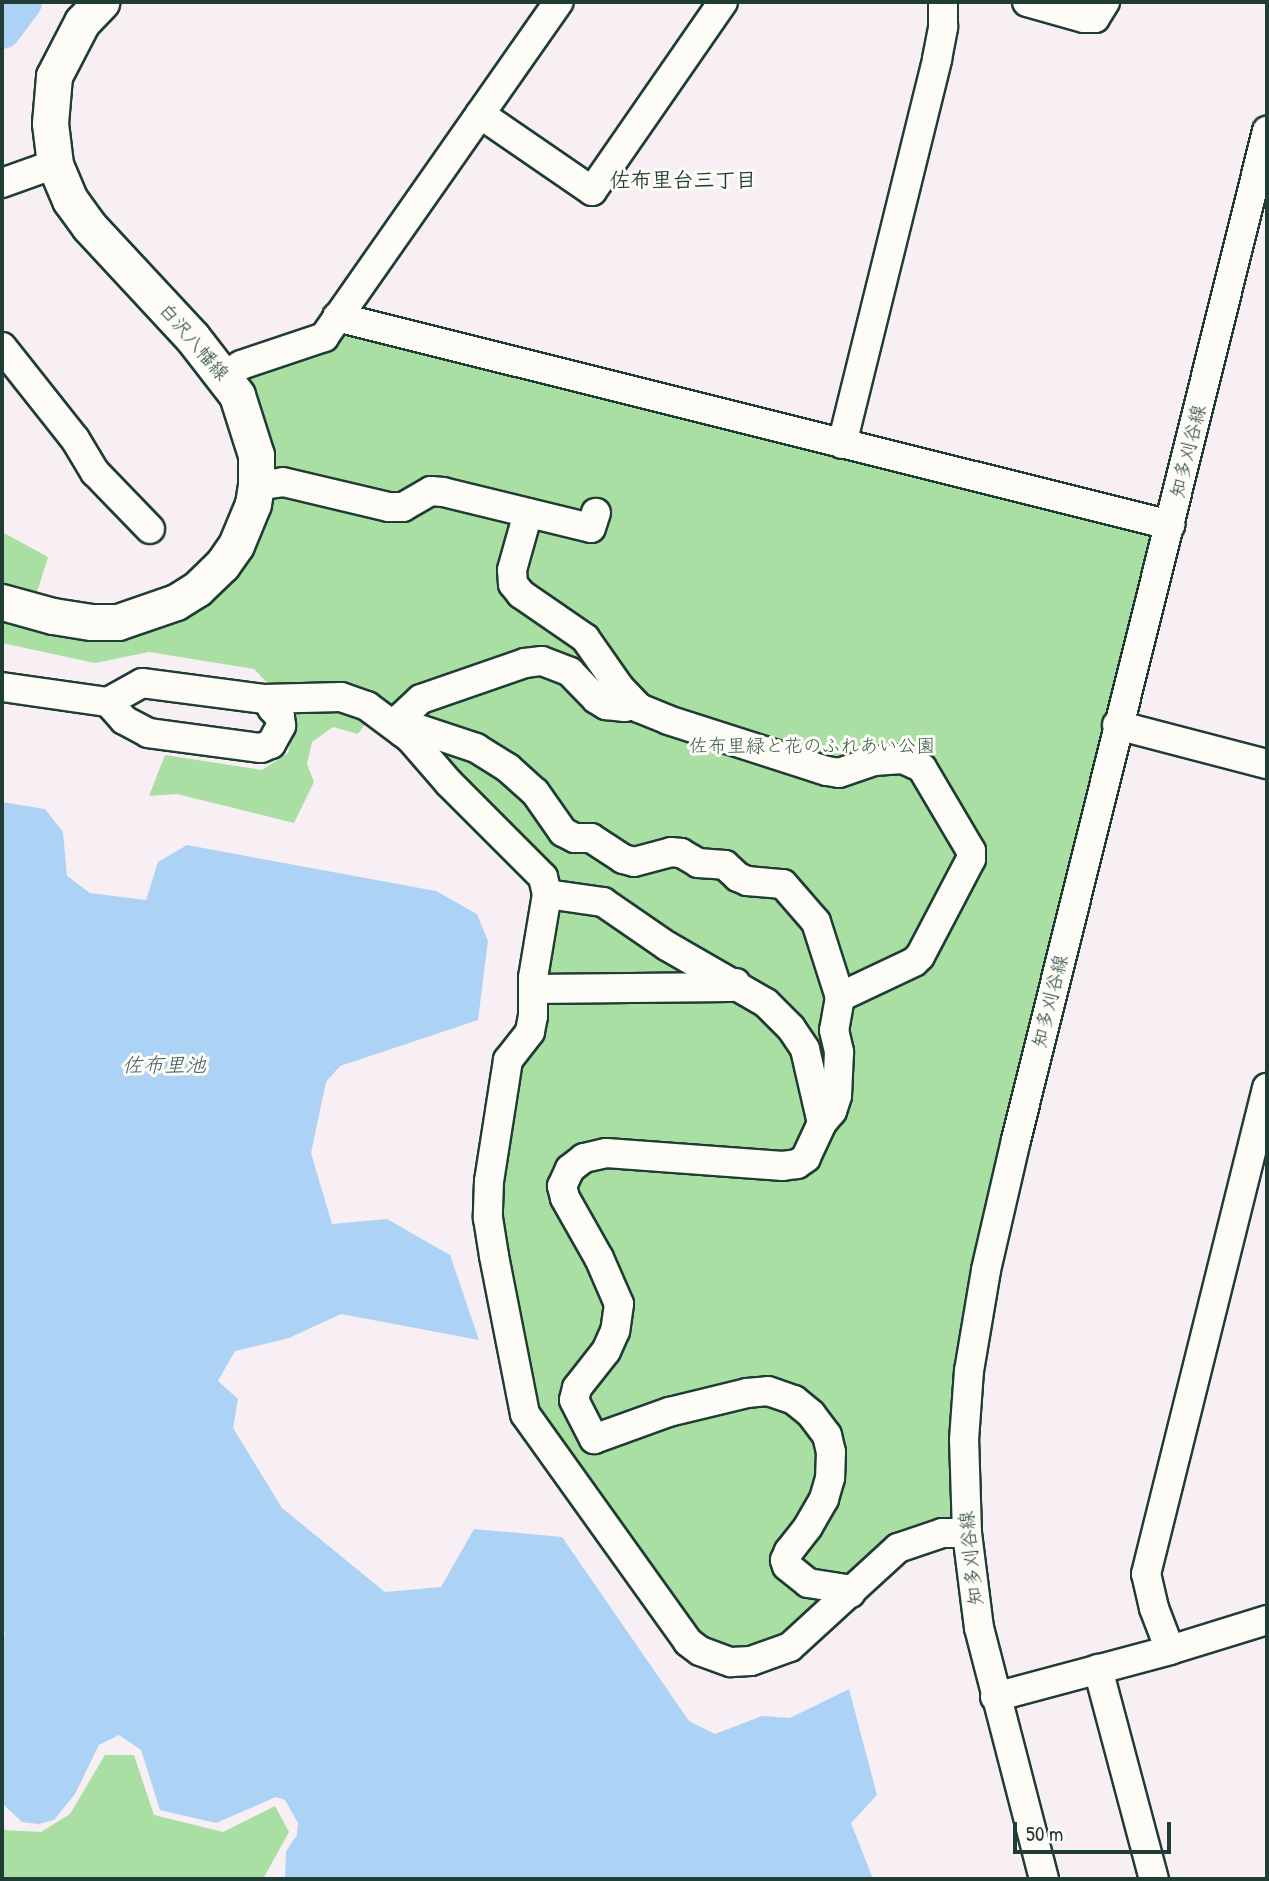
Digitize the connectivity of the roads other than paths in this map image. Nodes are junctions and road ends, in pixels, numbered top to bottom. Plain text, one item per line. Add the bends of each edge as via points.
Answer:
1 (101, 2) edge
2 (559, 2) edge
3 (723, 2) edge
4 (943, 2) edge
5 (1027, 2) edge
6 (1105, 2) edge
7 (480, 114) junction
8 (1267, 131) edge
9 (55, 164) junction
10 (2, 183) edge
11 (337, 317) junction
12 (2, 347) edge
13 (224, 376) junction
14 (842, 444) junction
15 (256, 486) junction
16 (528, 513) junction
17 (596, 513) dead end
18 (1170, 525) junction
19 (150, 529) dead end
20 (2, 602) edge
21 (2, 687) edge
22 (272, 700) junction
23 (631, 701) junction
24 (108, 702) junction
25 (1117, 725) junction
26 (397, 728) junction
27 (1267, 764) edge
28 (547, 894) junction
29 (736, 983) junction
30 (533, 989) junction
31 (839, 997) junction
32 (1267, 1088) edge
33 (822, 1123) junction
34 (967, 1532) junction
35 (850, 1594) junction
36 (1267, 1620) edge
37 (1170, 1650) junction
38 (1098, 1670) junction
39 (995, 1697) junction
40 (1044, 1879) edge
41 (1154, 1879) edge

1 - 9 main road, 白沢八幡線 via 82,22 54,76 50,123
2 - 7 street
3 - 7 street via 592,191
4 - 14 street via 937,59
5 - 6 street via 1095,18
7 - 11 street
8 - 18 street, 知多刈谷線
9 - 10 street
9 - 13 main road, 白沢八幡線 via 70,200 89,226
11 - 13 street via 324,337 241,365
11 - 14 street
12 - 19 street via 75,439 95,472
13 - 15 main road, 白沢八幡線 via 237,395 251,434
14 - 18 street
15 - 16 street via 283,481 389,507 404,507 431,491 443,492
15 - 20 main road, 白沢八幡線 via 236,545 197,589 176,602 118,622 92,622
16 - 17 street via 591,528
16 - 23 street via 512,570 513,584 520,594 585,638
18 - 25 street, 知多刈谷線
21 - 24 street
22 - 24 street via 142,683
22 - 24 street via 281,726 271,744 261,748 148,733 124,720
22 - 26 street via 341,697 367,706
23 - 26 street via 625,707 606,705 570,672 542,661 421,699
23 - 31 street via 668,720 827,772 839,773 874,761 903,760 922,768 971,851 969,866 914,962
25 - 27 street
25 - 34 street, 知多刈谷線 via 986,1270 969,1371 964,1440
26 - 28 street via 543,877
26 - 31 street via 410,726 476,748 535,792 562,832 591,838 623,859 634,862 681,853 698,863 725,866 747,881 783,884 816,922
28 - 29 street via 603,902 667,946
28 - 30 street
29 - 30 street
29 - 33 street via 766,1003 805,1049
30 - 35 street via 530,1032 508,1060 489,1181 488,1217 525,1414 688,1642 700,1651 731,1662 751,1661 790,1647
31 - 33 street via 834,1030 839,1052 837,1096
32 - 37 street via 1146,1574
33 - 35 street via 806,1158 797,1164 606,1153 584,1158 570,1169 562,1186 565,1198 619,1304 606,1351 577,1388 574,1400 594,1439 669,1412 747,1393 768,1391 794,1400 827,1435 830,1478 814,1518 785,1560 808,1583 845,1589
34 - 35 street via 942,1533 898,1548
34 - 39 street, 知多刈谷線 via 979,1628
36 - 37 street
37 - 38 street
38 - 39 street
38 - 41 street
39 - 40 street, 知多刈谷線

